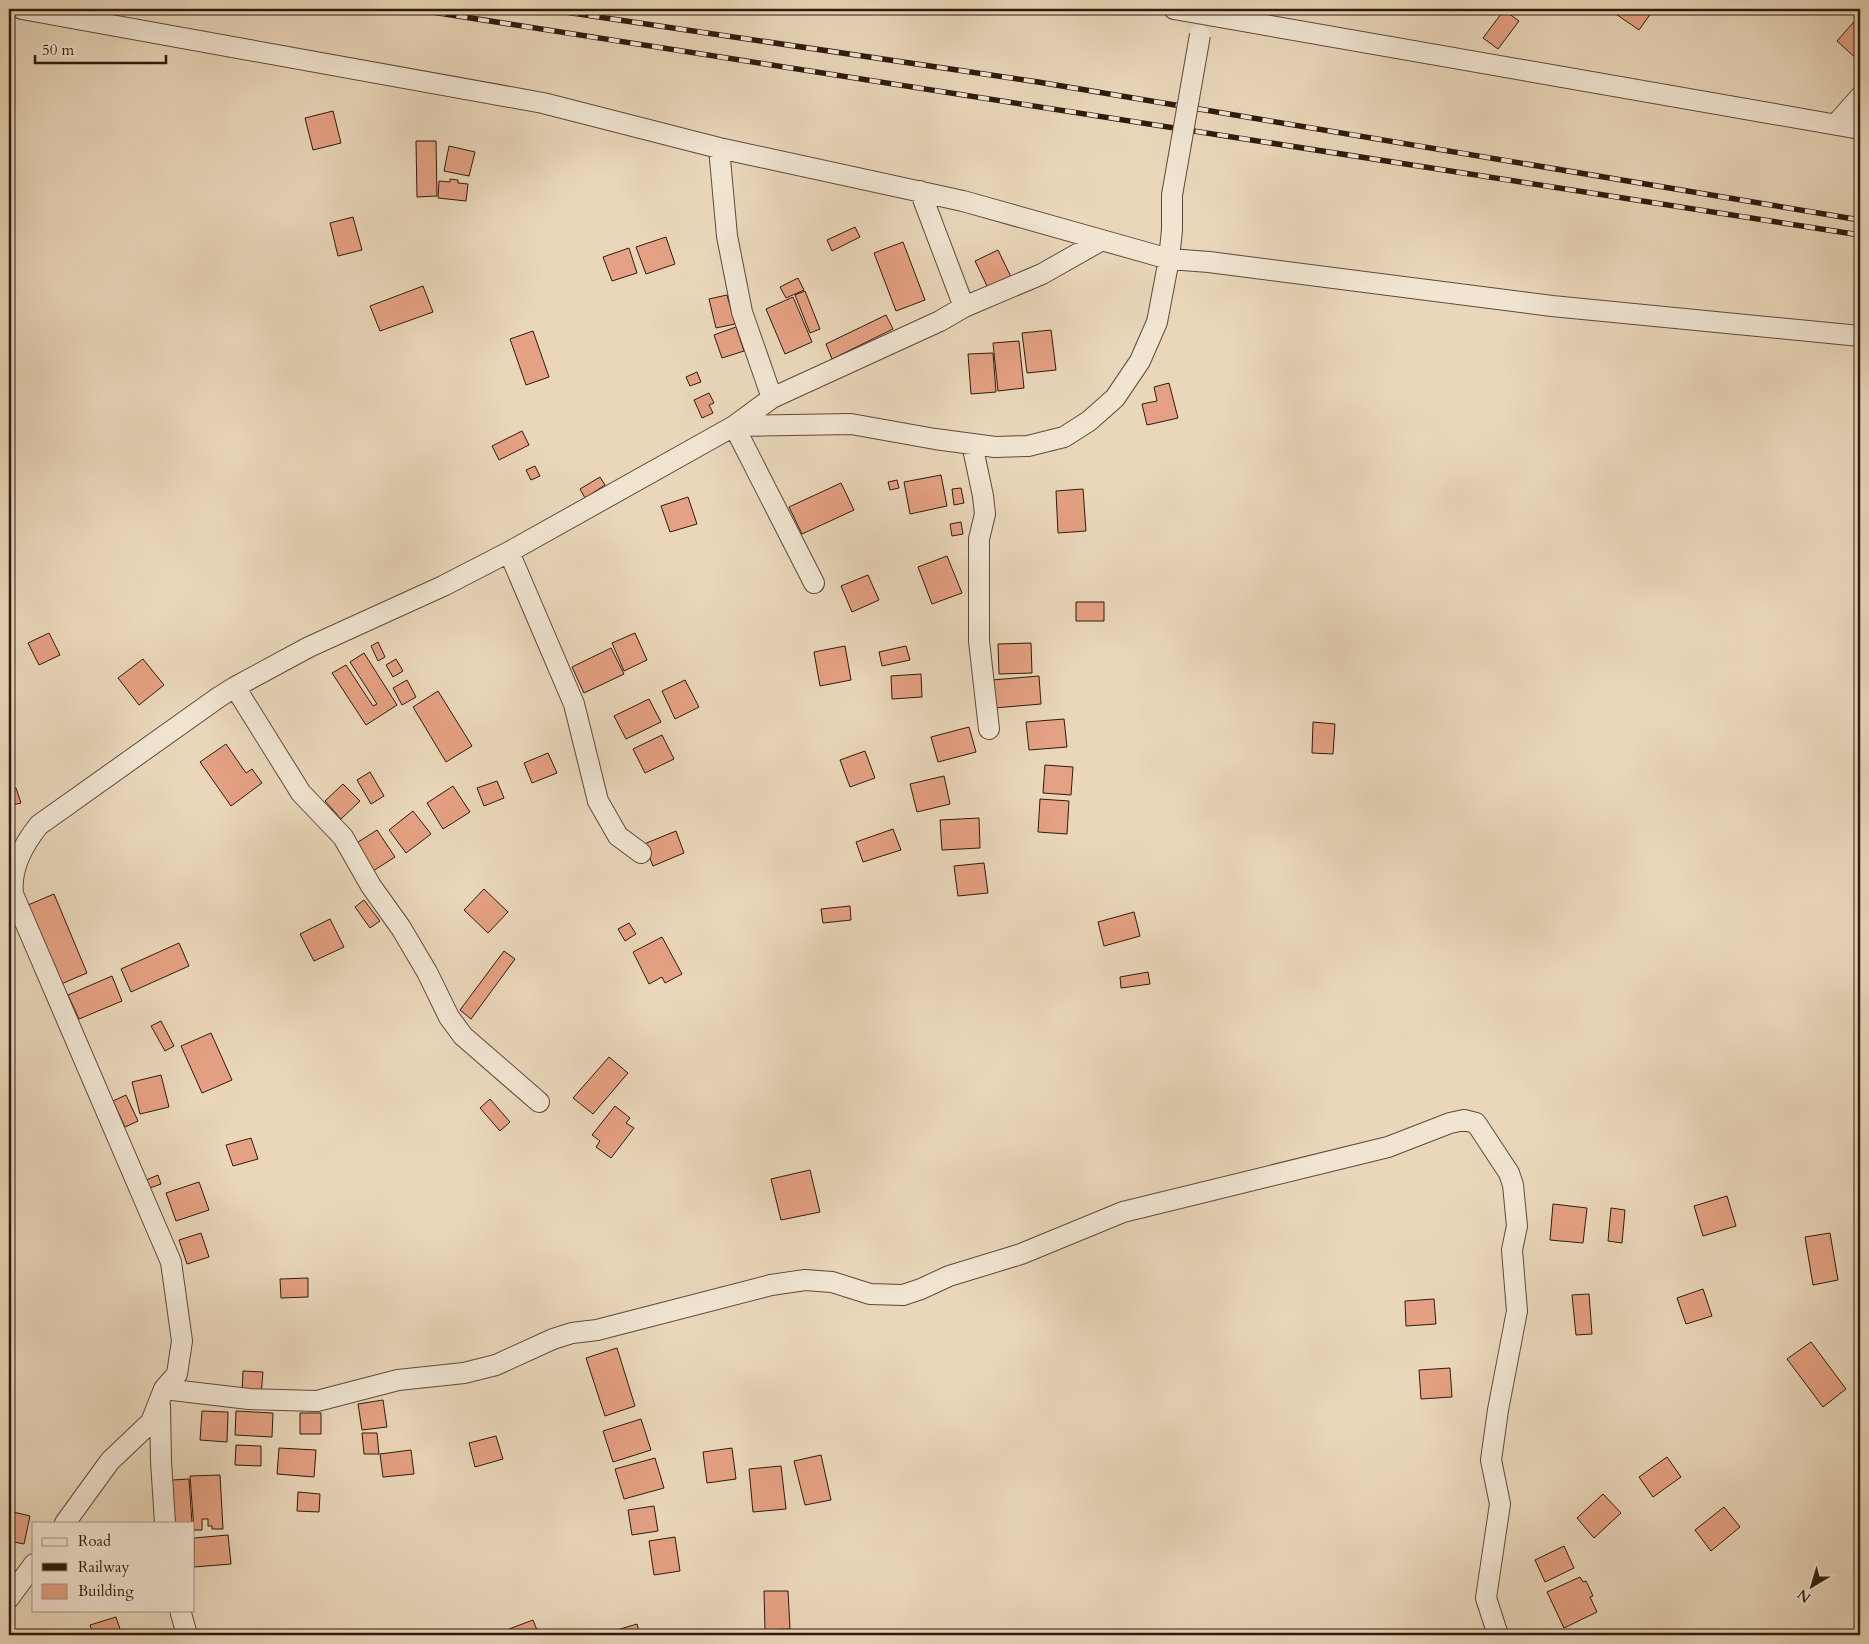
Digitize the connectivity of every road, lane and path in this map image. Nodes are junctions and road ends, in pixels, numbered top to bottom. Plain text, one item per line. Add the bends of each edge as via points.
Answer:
1 (22, 9) edge
2 (1174, 9) edge
3 (1205, 12) edge
4 (1860, 97) edge
5 (1836, 124) junction
6 (1860, 129) edge
7 (719, 148) junction
8 (920, 191) junction
9 (1102, 240) junction
10 (1169, 259) junction
11 (964, 307) junction
12 (1860, 336) edge
13 (772, 398) junction
14 (734, 426) junction
15 (972, 444) junction
16 (509, 552) junction
17 (814, 583) dead end
18 (235, 687) junction
19 (989, 729) dead end
20 (17, 844) edge
21 (641, 853) dead end
22 (10, 879) edge
23 (539, 1102) dead end
24 (162, 1395) junction
25 (66, 1522) edge
26 (165, 1522) edge
27 (32, 1567) edge
28 (9, 1598) edge
29 (181, 1612) edge
30 (187, 1635) edge
31 (1498, 1635) edge

1 - 7 street via 543,103
2 - 3 street
3 - 5 street
3 - 10 street, bridge via 1172,195
4 - 5 street
5 - 6 street
7 - 8 street
7 - 13 street via 727,236 742,312
8 - 9 street
8 - 11 street
9 - 10 street
9 - 11 street via 1042,274
10 - 12 street via 1552,306
10 - 15 street via 1157,322 1140,361 1115,398 1089,421 1064,436 1028,446
11 - 13 street
13 - 14 street
14 - 15 street via 851,424
14 - 16 street
14 - 17 street
15 - 19 street via 985,514 979,539 979,641
16 - 18 street via 309,647
16 - 21 street via 574,704 598,801 618,836
18 - 20 street via 39,825
18 - 23 street via 301,793 343,838 401,928 449,1017 463,1036
20 - 22 street
22 - 24 street via 13,894 171,1262 182,1341 177,1374
24 - 25 street via 151,1422 110,1461
24 - 26 street via 161,1461
24 - 31 street via 316,1401 398,1380 464,1373 496,1365 572,1333 597,1330 771,1285 805,1280 832,1282 870,1294 903,1295 949,1276 1021,1254 1123,1212 1388,1147 1464,1120 1476,1123 1509,1173 1517,1226 1512,1250 1517,1312 1491,1460 1500,1504 1486,1598
27 - 28 street
29 - 30 street

